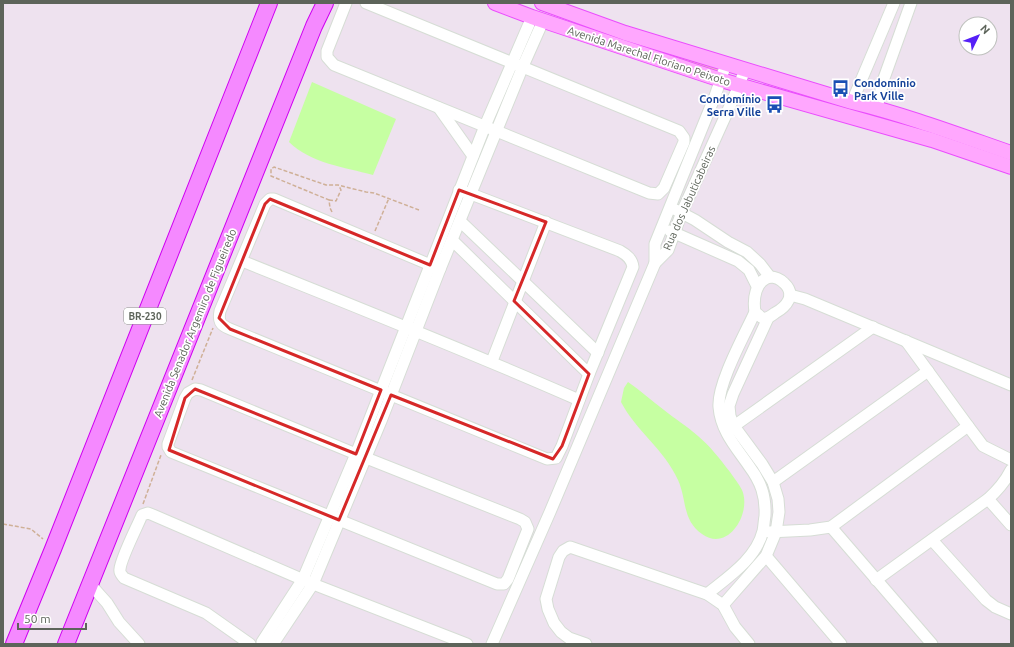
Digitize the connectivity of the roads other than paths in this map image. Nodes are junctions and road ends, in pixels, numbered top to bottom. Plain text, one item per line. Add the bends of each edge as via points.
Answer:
1 (269, 3) edge
2 (325, 3) edge
3 (346, 3) edge
4 (366, 3) edge
5 (542, 3) edge
6 (894, 3) edge
7 (911, 3) edge
8 (500, 4) edge
9 (538, 19) junction
10 (673, 48) junction
11 (873, 54) junction
12 (890, 60) junction
13 (672, 63) junction
14 (726, 64) junction
15 (518, 65) junction
16 (745, 70) junction
17 (721, 80) junction
18 (740, 85) junction
19 (852, 102) junction
20 (439, 108) junction
21 (877, 108) junction
22 (485, 126) junction
23 (497, 131) junction
24 (1011, 153) edge
25 (473, 156) junction
26 (1011, 167) edge
27 (459, 190) junction
28 (471, 194) junction
29 (669, 207) junction
30 (682, 212) junction
31 (460, 222) junction
32 (546, 222) junction
33 (662, 227) junction
34 (675, 233) junction
35 (453, 241) junction
36 (242, 261) junction
37 (655, 263) junction
38 (435, 267) junction
39 (770, 277) junction
40 (522, 281) junction
41 (757, 286) junction
42 (790, 295) junction
43 (514, 301) junction
44 (755, 312) junction
45 (768, 318) junction
46 (405, 327) junction
47 (873, 327) junction
48 (416, 332) junction
49 (906, 341) junction
50 (598, 353) junction
51 (492, 362) junction
52 (928, 371) junction
53 (589, 374) junction
54 (1011, 385) edge
55 (381, 390) junction
56 (391, 395) junction
57 (580, 400) junction
58 (734, 426) junction
59 (968, 426) junction
60 (361, 455) junction
61 (1011, 460) edge
62 (1011, 470) edge
63 (773, 482) junction
64 (988, 499) junction
65 (334, 518) junction
66 (1011, 525) edge
67 (831, 527) junction
68 (763, 531) junction
69 (776, 532) junction
70 (932, 540) junction
71 (766, 556) junction
72 (876, 580) junction
73 (308, 582) junction
74 (90, 584) junction
75 (707, 594) junction
76 (723, 605) junction
77 (1011, 614) edge
78 (266, 643) edge
79 (14, 644) edge
80 (66, 644) edge
81 (139, 644) edge
82 (250, 644) edge
83 (467, 644) edge
84 (492, 644) edge
85 (586, 644) edge
86 (749, 644) edge
87 (840, 644) edge
88 (932, 644) edge

1 - 79 highway, BR-230
2 - 74 highway, Avenida Senador Argemiro de Figueiredo
3 - 20 street via 327,51 329,60 334,65
4 - 15 street
5 - 10 main road, Avenida Marechal Floriano Peixoto
6 - 11 street
7 - 12 street
8 - 9 main road, Avenida Marechal Floriano Peixoto
9 - 13 main road, Avenida Marechal Floriano Peixoto
9 - 15 street
10 - 13 main road
10 - 14 main road, Avenida Marechal Floriano Peixoto
11 - 12 street
11 - 19 street
12 - 21 street
13 - 17 main road, Avenida Marechal Floriano Peixoto
14 - 16 main road, Avenida Marechal Floriano Peixoto
14 - 17 street, Rua dos Jabuticabeiras
15 - 22 street
15 - 23 street
15 - 23 street via 673,128 683,135 684,142 664,188 658,194 654,194
16 - 18 street, Rua dos Jabuticabeiras
16 - 19 main road, Avenida Marechal Floriano Peixoto
17 - 18 main road, Avenida Marechal Floriano Peixoto
17 - 29 street, Rua dos Jabuticabeiras
18 - 26 main road, Avenida Marechal Floriano Peixoto via 932,140
18 - 30 street, Rua dos Jabuticabeiras
19 - 21 main road, Avenida Marechal Floriano Peixoto
20 - 22 street
20 - 25 street
21 - 24 main road, Avenida Marechal Floriano Peixoto
22 - 23 street
22 - 25 street
23 - 28 street
25 - 27 street
27 - 28 street
27 - 38 street
28 - 31 street
28 - 32 street
29 - 30 street
29 - 33 street, Rua dos Jabuticabeiras
30 - 34 street, Rua dos Jabuticabeiras
30 - 39 street via 747,252
31 - 35 street
31 - 40 street
32 - 40 street
32 - 50 street via 620,251 632,262 633,267
33 - 34 street
33 - 37 street, Rua dos Jabuticabeiras via 655,244
34 - 37 street, Rua dos Jabuticabeiras via 668,250
34 - 41 street via 738,260 749,270
35 - 38 street
35 - 43 street
36 - 38 street via 265,204 274,199
36 - 46 street
36 - 55 street via 220,311 220,323 224,327
37 - 84 street
38 - 46 street
38 - 48 street
39 - 41 street via 765,278
39 - 42 street via 785,284
40 - 43 street
40 - 50 street
41 - 44 street
42 - 45 street via 786,305
42 - 47 street
43 - 51 street
43 - 53 street
44 - 45 street via 760,317
44 - 68 street via 728,371 718,406 728,437 761,484 766,504
45 - 58 street via 729,406
46 - 48 street
46 - 55 street
47 - 49 street
47 - 58 street
48 - 51 street
48 - 56 street
49 - 52 street
49 - 54 street
50 - 53 street
51 - 57 street
52 - 59 street
52 - 63 street
53 - 57 street
55 - 56 street
55 - 60 street
56 - 57 street via 547,459 556,458
56 - 60 street
58 - 63 street
59 - 61 street via 983,446
59 - 67 street
60 - 65 street
60 - 65 street via 201,390 191,390 185,398 168,444 171,452
60 - 65 street via 525,522 528,529 508,579 504,584 497,584
62 - 64 street via 997,491
63 - 69 street via 779,512
64 - 66 street
64 - 70 street
65 - 73 street
67 - 69 street
67 - 72 street
68 - 69 street
68 - 75 street via 756,549 744,563
69 - 71 street
70 - 72 street
70 - 77 street via 986,600
71 - 76 street
71 - 87 street
72 - 88 street
73 - 78 street
73 - 82 street via 153,515 142,515 123,559 120,574 206,613
73 - 83 street
74 - 80 highway, Avenida Senador Argemiro de Figueiredo
74 - 81 street
75 - 76 street
75 - 85 street via 577,548 566,548 559,557 546,598 548,609 561,632
76 - 86 street via 735,627

